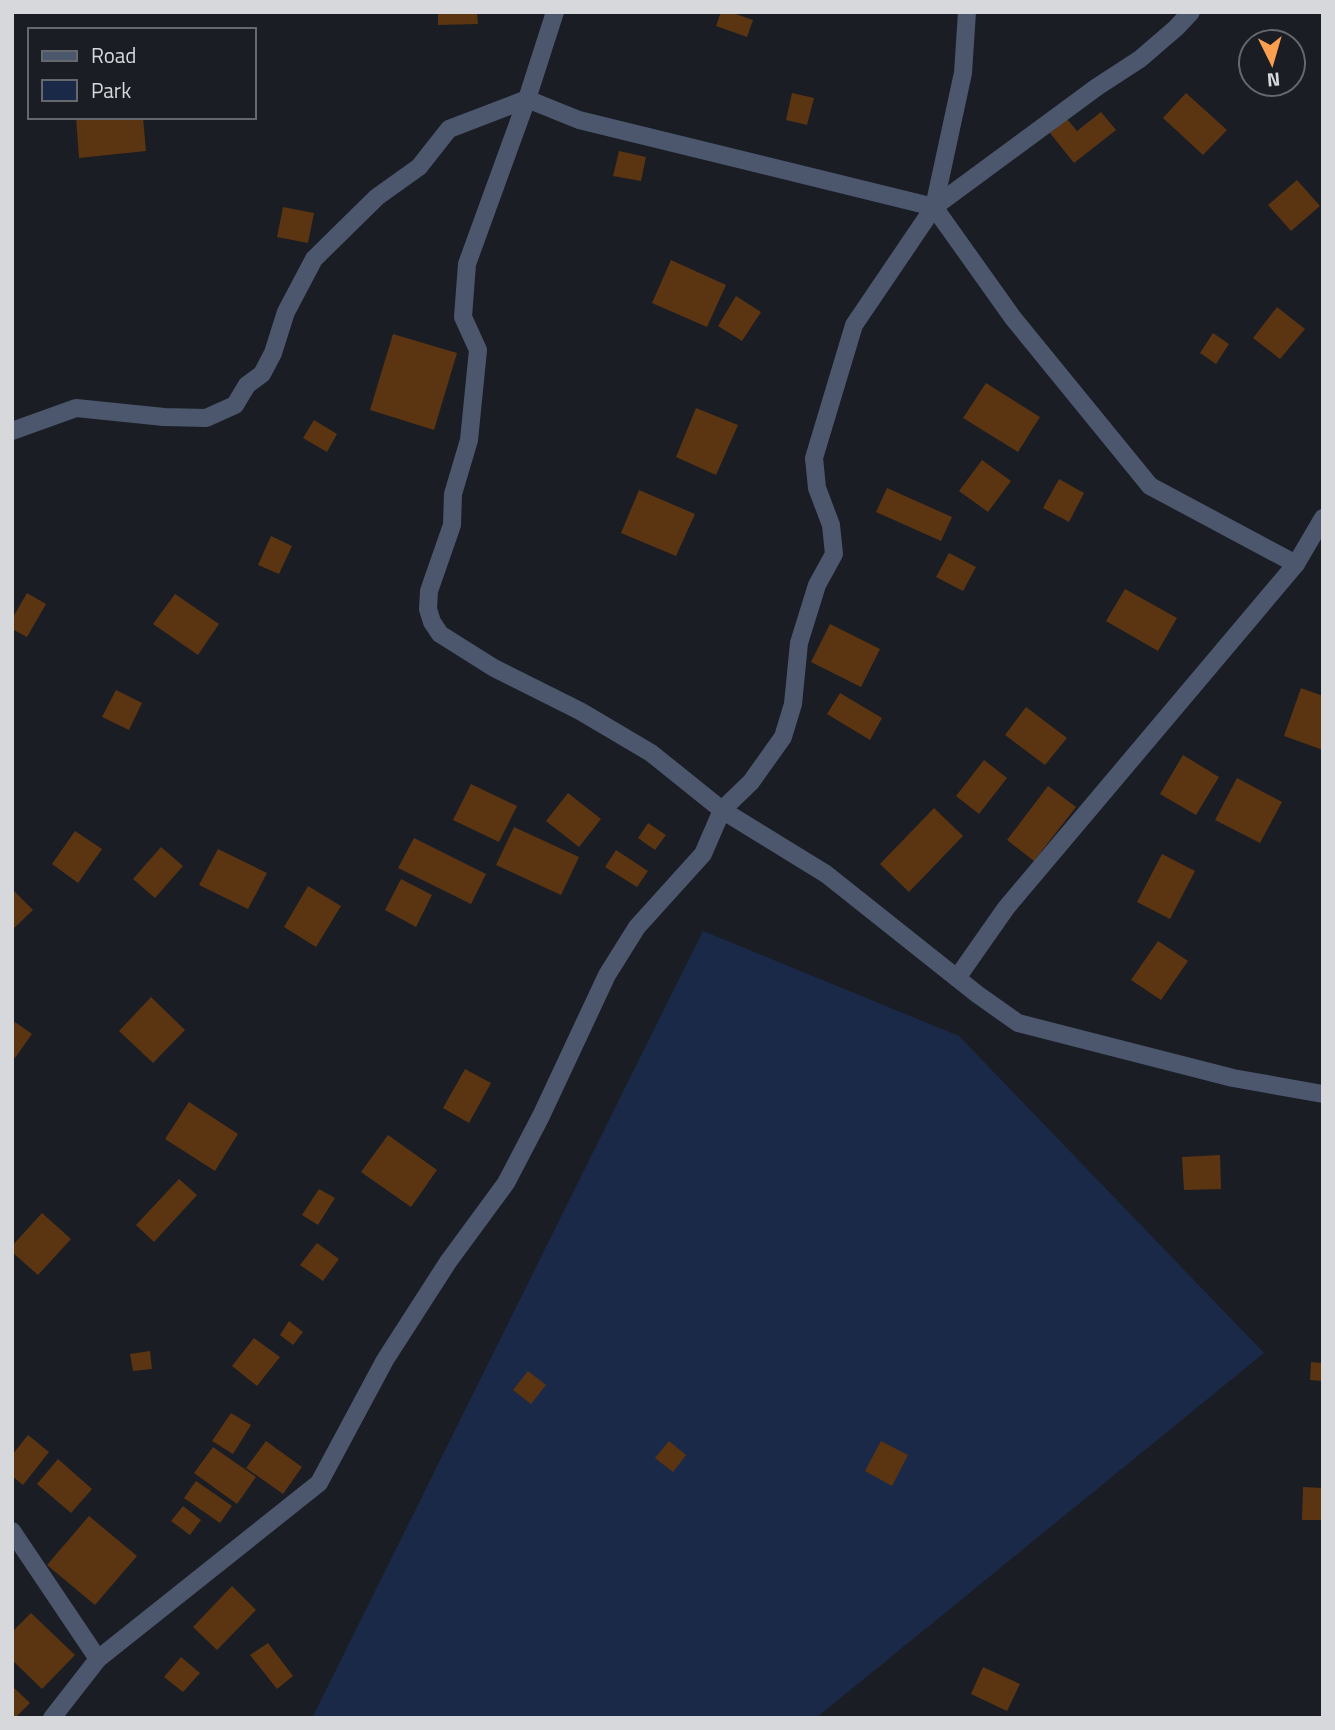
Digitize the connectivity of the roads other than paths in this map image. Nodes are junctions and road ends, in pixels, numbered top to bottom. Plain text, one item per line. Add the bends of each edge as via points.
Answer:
1 (555, 12) edge
2 (967, 12) edge
3 (1191, 12) edge
4 (527, 99) junction
5 (934, 207) junction
6 (12, 431) edge
7 (1323, 518) edge
8 (1296, 565) junction
9 (722, 810) junction
10 (957, 978) junction
11 (1323, 1094) edge
12 (12, 1531) edge
13 (98, 1659) junction
14 (52, 1718) edge

1 - 4 street
2 - 5 street via 963,73
3 - 5 street via 1140,59
4 - 5 street via 579,120
4 - 6 street via 449,129 419,167 377,197 314,259 286,312 262,374 247,385 235,405 206,418 76,408
4 - 9 street via 467,264 463,317 478,350 469,440 453,494 452,525 429,590 428,608 440,634 651,752
5 - 8 street via 1013,318 1150,486
5 - 9 street via 854,325 814,458 834,554 817,585 799,642 793,704 783,737 751,782
7 - 8 street
8 - 10 street via 1006,908
9 - 10 street via 826,874
9 - 13 street via 702,853 637,927 607,975 506,1183 385,1360 319,1483
10 - 11 street via 1018,1023 1233,1077
12 - 13 street
13 - 14 street

